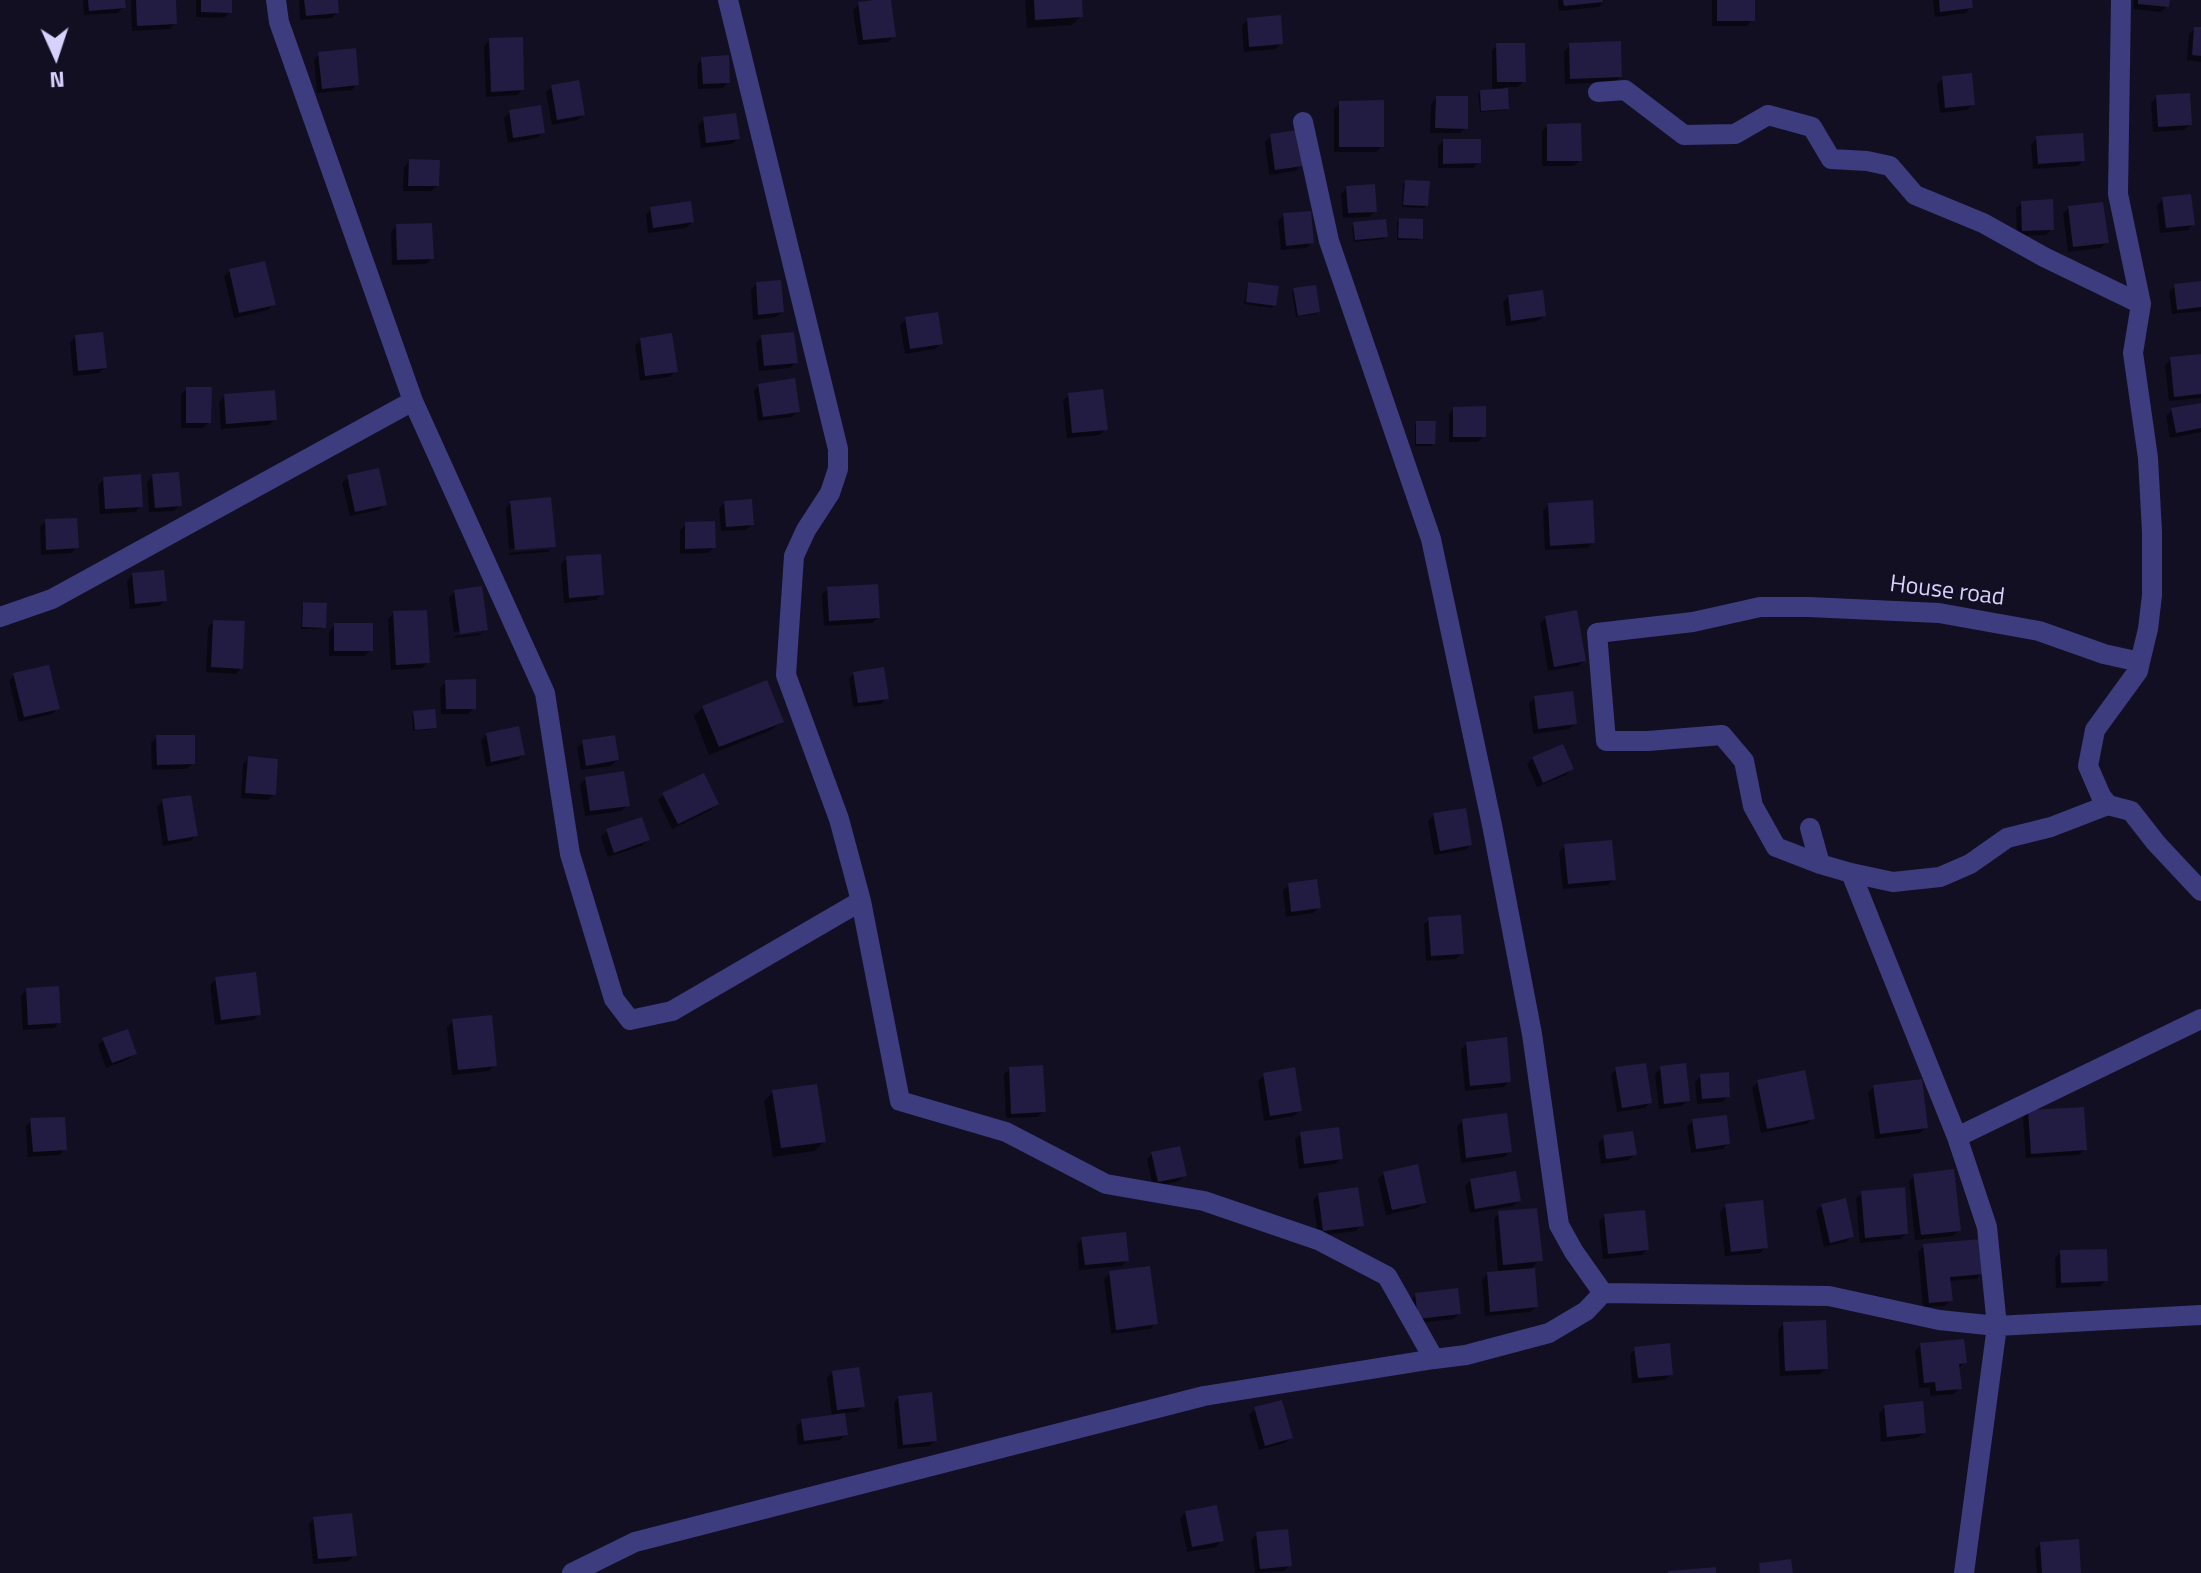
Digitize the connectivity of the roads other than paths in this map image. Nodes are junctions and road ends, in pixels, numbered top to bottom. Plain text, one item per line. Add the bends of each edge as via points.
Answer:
1 (276, 0) edge
2 (728, 0) edge
3 (2121, 0) edge
4 (1598, 92) dead end
5 (1303, 122) dead end
6 (2141, 304) junction
7 (413, 401) junction
8 (0, 617) edge
9 (2140, 662) junction
10 (2108, 805) junction
11 (1810, 828) dead end
12 (1820, 864) junction
13 (1851, 873) junction
14 (2201, 891) edge
15 (861, 901) junction
16 (2201, 1019) edge
17 (1957, 1137) junction
18 (1603, 1293) junction
19 (2201, 1315) edge
20 (1997, 1326) junction
21 (1434, 1359) junction
22 (572, 1573) edge
23 (1964, 1573) edge

1 - 7 street via 279,22
2 - 15 street via 838,449 830,493 794,556 786,675 839,819
3 - 6 street via 2118,194
4 - 6 street via 1625,90 1684,135 1735,134 1768,115 1812,127 1831,159 1890,166 1915,195 1983,223
5 - 18 street via 1329,241 1431,539 1526,1004 1559,1225
6 - 9 street via 2133,353 2148,458 2152,595
7 - 8 street via 52,599
7 - 15 street via 545,693 570,854 614,999 630,1020 672,1011
9 - 10 street via 2095,730 2088,766
9 - 12 street, House road via 2039,631 1939,613 1760,607 1693,622 1597,633 1606,741 1722,735 1744,761 1753,806 1776,847
10 - 13 street, House road via 2007,838 1940,877 1893,882
10 - 14 street via 2131,811
11 - 12 street
12 - 13 street, House road
13 - 17 street
15 - 21 street via 900,1101 1006,1132 1106,1184 1204,1201 1318,1240 1387,1276
16 - 17 street
17 - 20 street via 1987,1227
18 - 20 street via 1829,1296 1939,1320
18 - 21 street via 1586,1311 1549,1333
19 - 20 street
20 - 23 street
21 - 22 street via 1204,1396 635,1542

